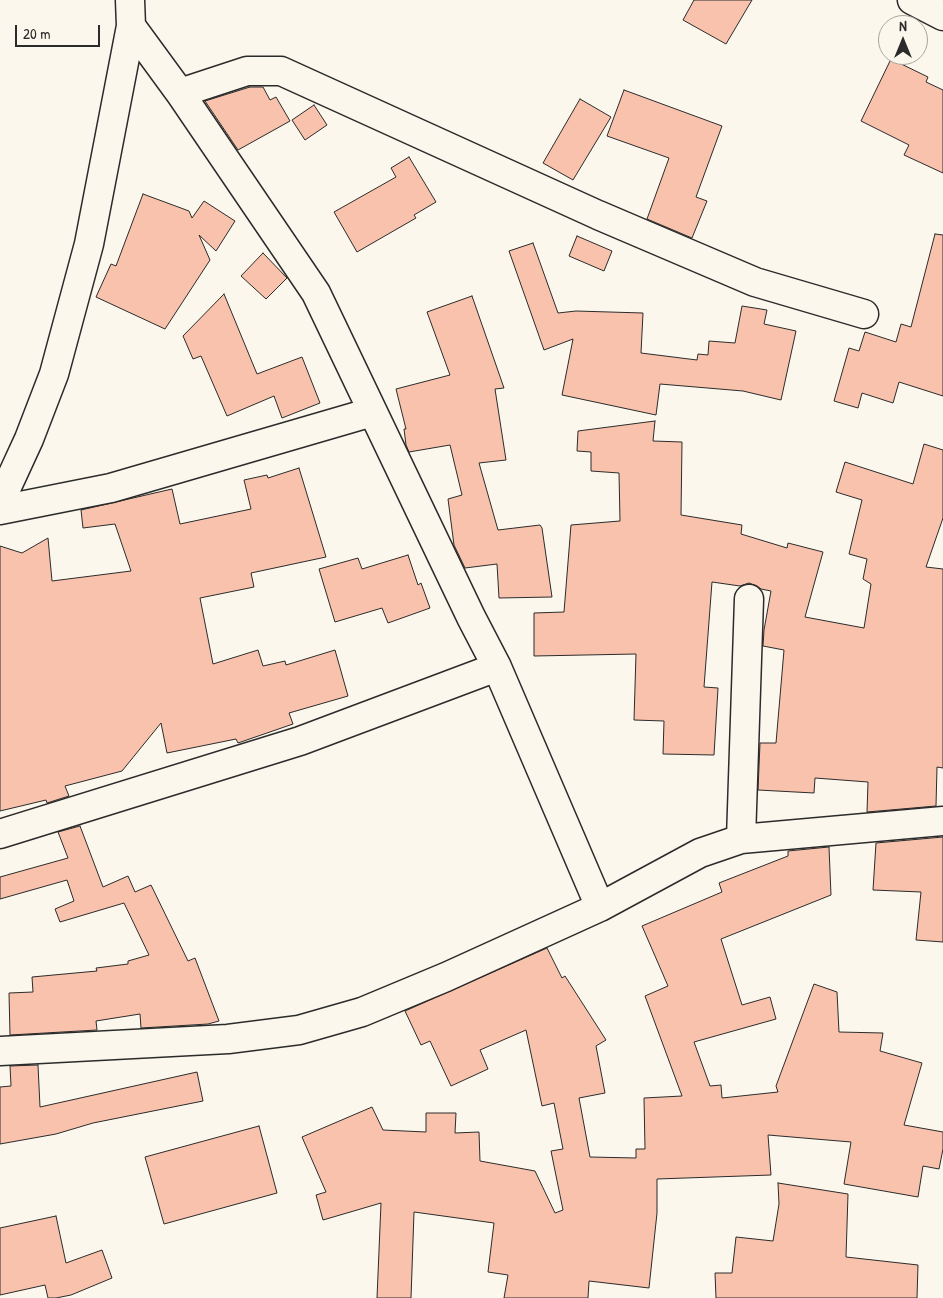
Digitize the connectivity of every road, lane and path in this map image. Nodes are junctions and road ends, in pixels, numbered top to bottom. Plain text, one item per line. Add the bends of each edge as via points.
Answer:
1 (912, 0) edge
2 (130, 13) edge
3 (943, 16) edge
4 (180, 93) junction
5 (864, 314) dead end
6 (372, 412) junction
7 (0, 502) edge
8 (0, 510) edge
9 (749, 599) dead end
10 (497, 667) junction
11 (943, 821) edge
12 (0, 834) edge
13 (741, 839) junction
14 (600, 906) junction
15 (0, 1050) edge

1 - 3 street
2 - 4 street
2 - 7 street via 88,244 54,374
4 - 5 street via 247,71 281,71 598,215 755,282
4 - 6 street via 316,293
6 - 8 street via 111,488
6 - 10 street
9 - 13 street
10 - 12 street via 300,741
10 - 14 street
11 - 13 street
13 - 14 street via 700,853
14 - 15 street via 371,1008 299,1030 228,1039

